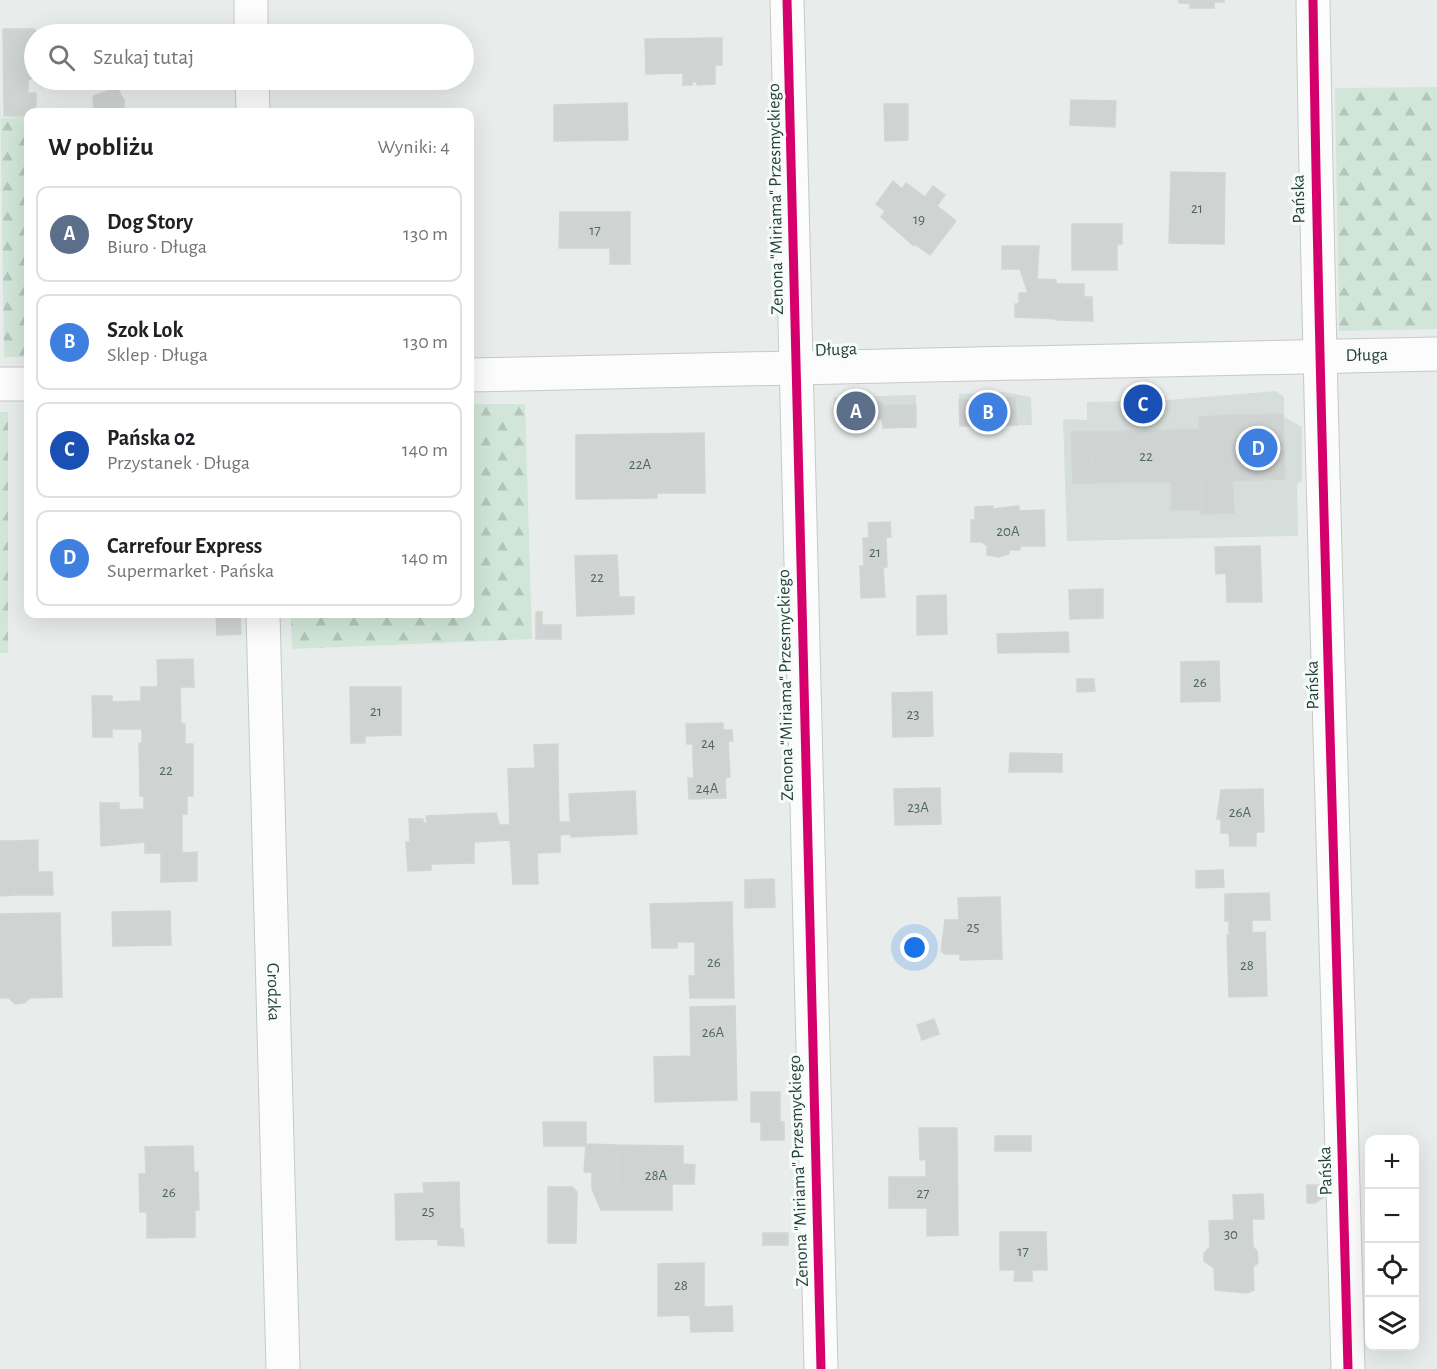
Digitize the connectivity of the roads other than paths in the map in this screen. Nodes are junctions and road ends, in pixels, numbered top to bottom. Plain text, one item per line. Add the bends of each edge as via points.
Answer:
1 (251, 0) edge
2 (787, 0) edge
3 (1313, 0) edge
4 (251, 24) edge
5 (252, 90) edge
6 (253, 108) edge
7 (1437, 354) edge
8 (1318, 356) junction
9 (796, 368) junction
10 (474, 375) edge
11 (0, 384) edge
12 (24, 384) edge
13 (263, 618) edge
14 (283, 1369) edge
15 (821, 1369) edge
16 (1348, 1369) edge

1 - 4 street
2 - 9 street, Zenona "Miriama" Przesmyckiego
3 - 8 street, Pańska
5 - 6 street
7 - 8 street, Długa
8 - 9 street, Długa
8 - 16 street, Pańska
9 - 10 street, Długa
9 - 15 street, Zenona "Miriama" Przesmyckiego
11 - 12 street
13 - 14 street, Grodzka

